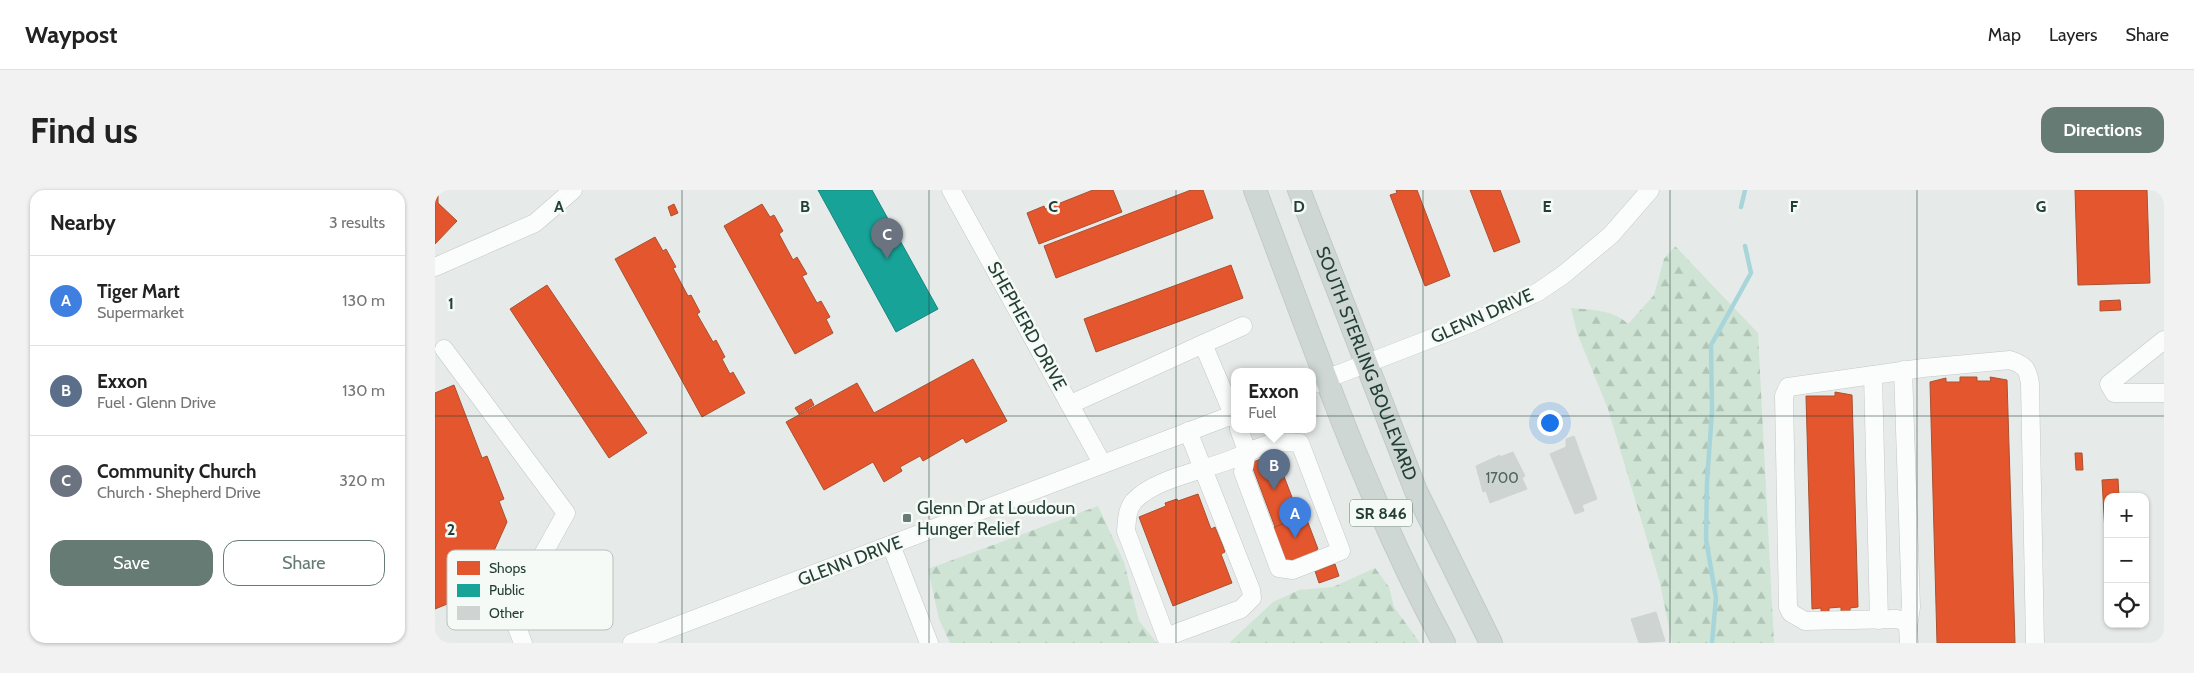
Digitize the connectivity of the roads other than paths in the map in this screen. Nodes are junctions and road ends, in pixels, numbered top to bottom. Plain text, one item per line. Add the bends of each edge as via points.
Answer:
1 (573, 190) edge
2 (951, 190) edge
3 (1255, 190) edge
4 (1299, 190) edge
5 (1649, 190) edge
6 (435, 267) edge
7 (1243, 326) dead end
8 (2164, 340) edge
9 (1203, 344) junction
10 (438, 347) edge
11 (1365, 364) junction
12 (1314, 368) edge
13 (1903, 370) junction
14 (1873, 374) junction
15 (1319, 382) edge
16 (2164, 393) edge
17 (1071, 404) junction
18 (1231, 408) edge
19 (1231, 420) edge
20 (1188, 431) junction
21 (1241, 433) edge
22 (1247, 452) junction
23 (1102, 464) junction
24 (1203, 468) junction
25 (891, 545) junction
26 (545, 550) edge
27 (1879, 620) junction
28 (518, 630) edge
29 (1909, 634) edge
30 (523, 643) edge
31 (632, 643) edge
32 (929, 643) edge
33 (1445, 643) edge
34 (1491, 643) edge
35 (2035, 643) edge

1 - 6 street via 535,223
2 - 17 street, SHEPHERD DRIVE
3 - 12 main road, SR 846
4 - 11 main road, SOUTH STERLING BOULEVARD / SR 846
5 - 11 street, GLENN DRIVE via 1611,235 1538,292 1469,324
7 - 9 street
8 - 16 street via 2109,384 2114,393 2123,395
9 - 17 street
9 - 18 street
10 - 26 street via 566,513
11 - 15 street, GLENN DRIVE
11 - 34 main road, SOUTH STERLING BOULEVARD / SR 846 via 1416,491
13 - 14 street
13 - 29 street via 1911,607
13 - 35 street via 2010,360 2022,364 2028,371
14 - 27 street
14 - 27 street via 1794,385 1785,390 1789,607 1791,613 1805,621
15 - 33 main road, SR 846 via 1400,557
17 - 23 street, SHEPHERD DRIVE
19 - 20 street, GLENN DRIVE
20 - 23 street, GLENN DRIVE
20 - 24 street
21 - 22 street
22 - 22 street via 1243,472 1279,568 1293,570 1341,550 1300,443 1275,442
22 - 24 street
23 - 25 street, GLENN DRIVE
24 - 24 street via 1252,598 1241,609 1166,637 1126,531 1128,514 1134,502 1154,488
25 - 31 street, GLENN DRIVE
25 - 32 street
27 - 29 street via 1897,619
28 - 30 street

